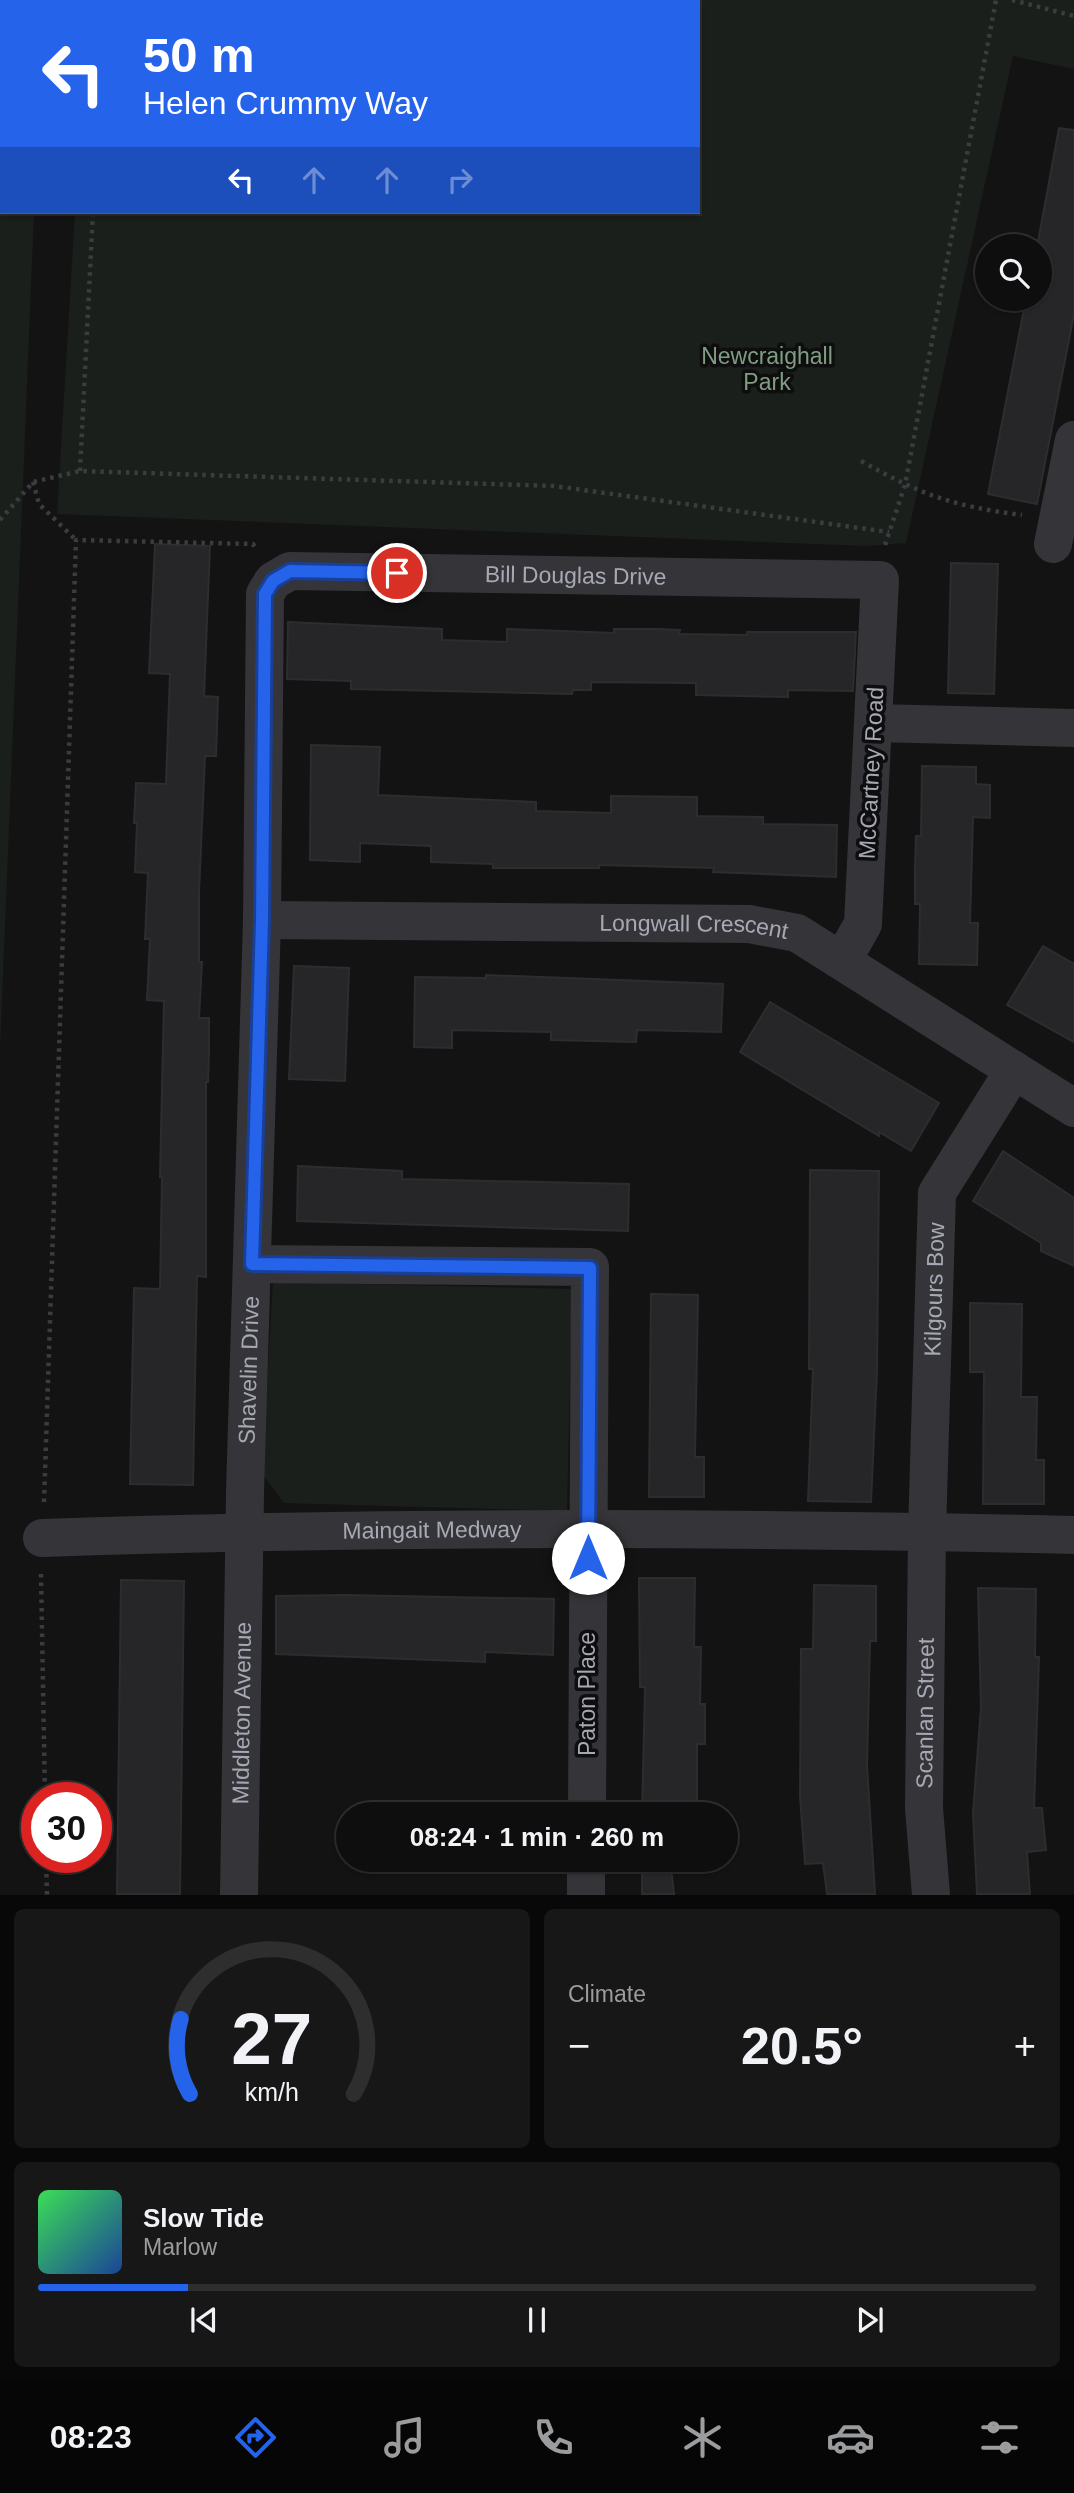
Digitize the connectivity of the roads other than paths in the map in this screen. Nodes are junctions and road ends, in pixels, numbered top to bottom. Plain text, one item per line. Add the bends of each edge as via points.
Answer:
1 (1074, 440) edge
2 (1055, 532) road end
3 (880, 580) joint
4 (273, 581) joint
5 (875, 723) junction
6 (1074, 728) edge
7 (262, 920) junction
8 (842, 961) junction
9 (1014, 1070) junction
10 (1074, 1108) edge
11 (252, 1264) junction
12 (246, 1531) junction
13 (588, 1531) junction
14 (927, 1532) junction
15 (1074, 1535) edge
16 (42, 1538) road end
17 (587, 1802) edge
18 (586, 1872) edge
19 (239, 1895) edge
20 (586, 1895) edge
21 (931, 1895) edge

1 - 2 street
3 - 4 street, Bill Douglas Drive via 290,571
3 - 5 street, McCartney Road
4 - 7 street, Shavelin Drive via 265,594
5 - 6 street
5 - 8 street, McCartney Road via 863,924
7 - 8 street, Longwall Crescent via 749,924 797,933
7 - 11 street, Shavelin Drive
8 - 9 street, Longwall Crescent
9 - 10 street, Longwall Crescent
9 - 14 street, Kilgours Bow via 937,1193
11 - 12 street, Shavelin Drive
11 - 13 street, Paton Place via 590,1268
12 - 13 street, Maingait Medway
12 - 16 street, Maingait Medway
12 - 19 street, Middleton Avenue
13 - 14 street, Maingait Medway
13 - 17 street, Paton Place
14 - 15 street, Maingait Medway
14 - 21 street, Scanlan Street via 924,1808
18 - 20 street

